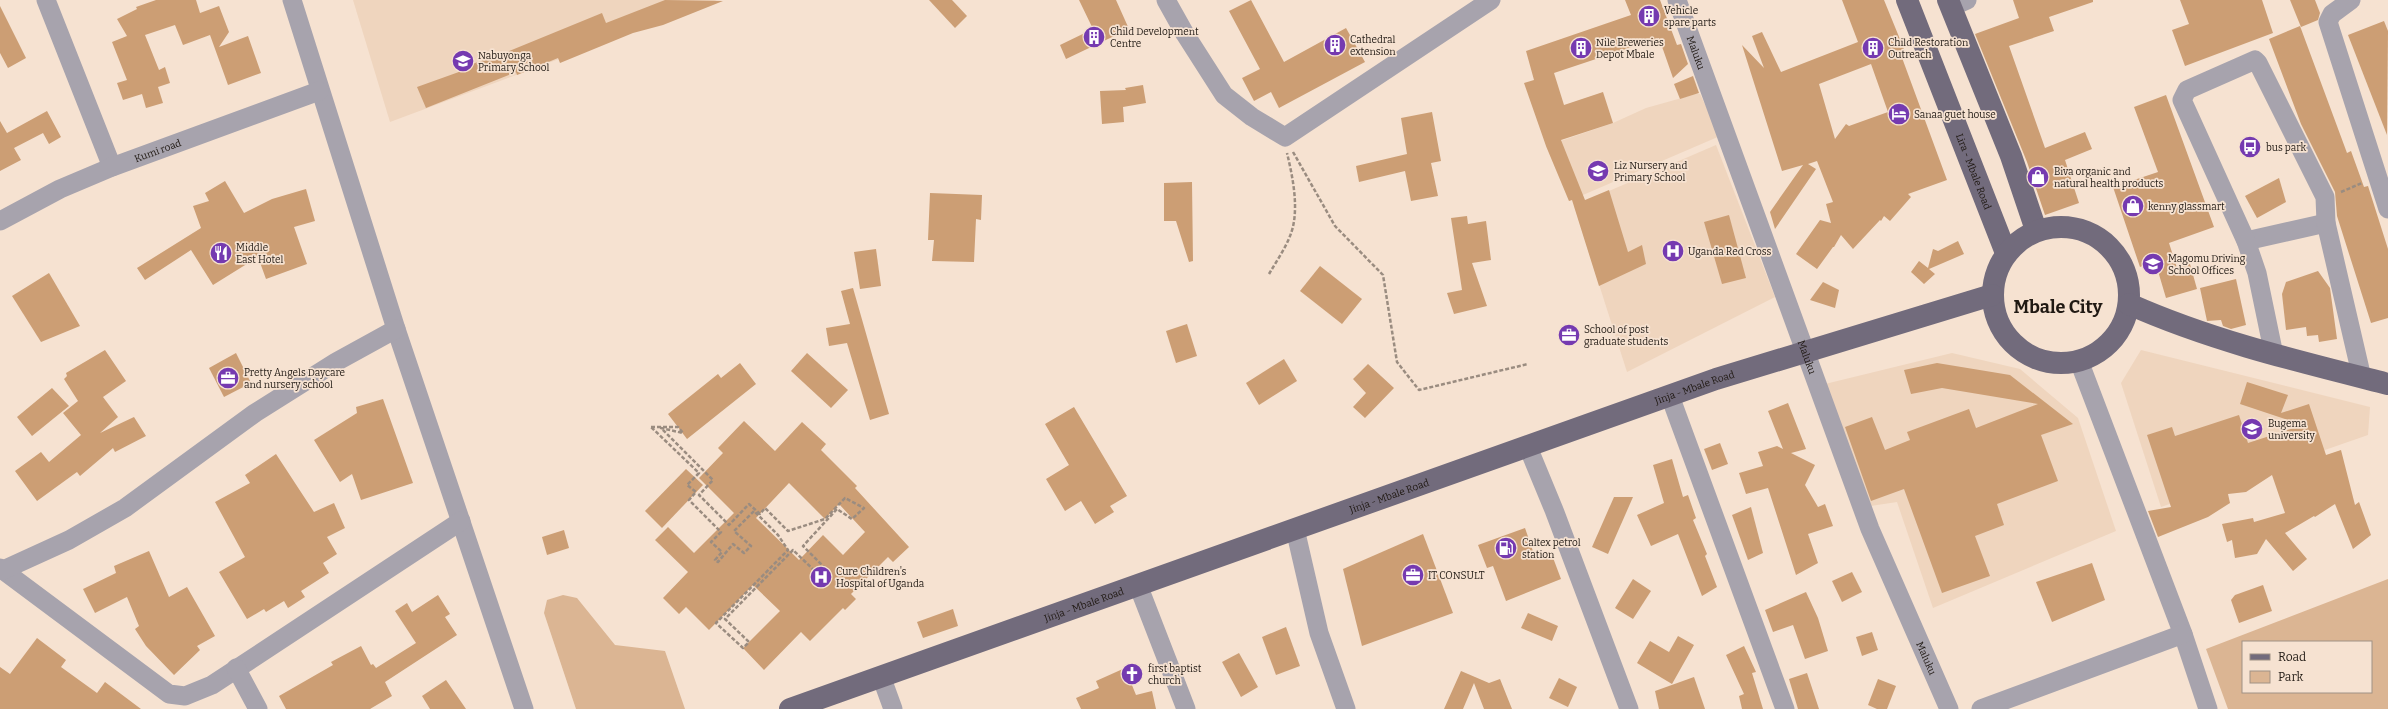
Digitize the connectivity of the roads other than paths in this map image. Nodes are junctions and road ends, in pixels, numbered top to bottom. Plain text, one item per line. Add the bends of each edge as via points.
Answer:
1 (46, 0) edge
2 (292, 0) edge
3 (1166, 0) edge
4 (1491, 0) edge
5 (1677, 0) edge
6 (1907, 0) edge
7 (2351, 0) edge
8 (1956, 2) edge
9 (320, 91) junction
10 (112, 167) junction
11 (2383, 170) edge
12 (2388, 209) edge
13 (0, 221) edge
14 (2326, 223) junction
15 (2036, 230) junction
16 (2246, 241) junction
17 (2006, 253) junction
18 (1992, 295) junction
19 (2129, 304) junction
20 (396, 329) junction
21 (1804, 352) junction
22 (2274, 355) junction
23 (2079, 361) junction
24 (2362, 378) junction
25 (2388, 384) edge
26 (1670, 396) junction
27 (1528, 447) junction
28 (461, 521) junction
29 (1295, 529) junction
30 (1, 569) edge
31 (1138, 585) junction
32 (2182, 634) junction
33 (236, 668) junction
34 (881, 676) junction
35 (258, 709) edge
36 (524, 709) edge
37 (790, 709) edge
38 (893, 709) edge
39 (1186, 709) edge
40 (1346, 709) edge
41 (1629, 709) edge
42 (1785, 709) edge
43 (1949, 709) edge
44 (1981, 709) edge
45 (2208, 709) edge

1 - 10 street
2 - 9 street
3 - 4 street via 1224,95 1252,117 1285,137
5 - 21 street, Maluku
6 - 17 main road, Lira - Mbale Road
7 - 11 street via 2332,14 2328,22
8 - 15 main road
9 - 10 street, Kumi road
9 - 20 street
10 - 13 street, Kumi road via 60,189
11 - 12 street
14 - 16 street
14 - 16 street via 2325,197 2257,61 2186,90 2182,100
14 - 24 street
15 - 17 main road
15 - 19 main road via 2071,226 2094,234 2112,248 2123,264 2129,287
16 - 22 street via 2257,273
17 - 18 main road via 1995,275
18 - 21 main road, Jinja - Mbale Road
18 - 23 main road via 1996,318 2004,334 2021,351 2043,361 2060,364
19 - 22 main road via 2176,323
19 - 23 main road via 2116,335 2099,352
20 - 28 street
20 - 30 street via 336,362 255,413 125,508 69,540
21 - 26 main road, Jinja - Mbale Road
21 - 43 street, Maluku via 1870,529
22 - 24 main road
23 - 32 street
24 - 25 main road
26 - 27 main road, Jinja - Mbale Road
26 - 42 street
27 - 29 main road, Jinja - Mbale Road
27 - 41 street
28 - 33 street
28 - 36 street
29 - 31 main road, Jinja - Mbale Road
29 - 40 street via 1319,633
30 - 33 street via 168,694 185,696 212,684
31 - 34 main road, Jinja - Mbale Road
31 - 39 street
32 - 44 street
32 - 45 street
33 - 35 street
34 - 37 main road, Jinja - Mbale Road
34 - 38 street

